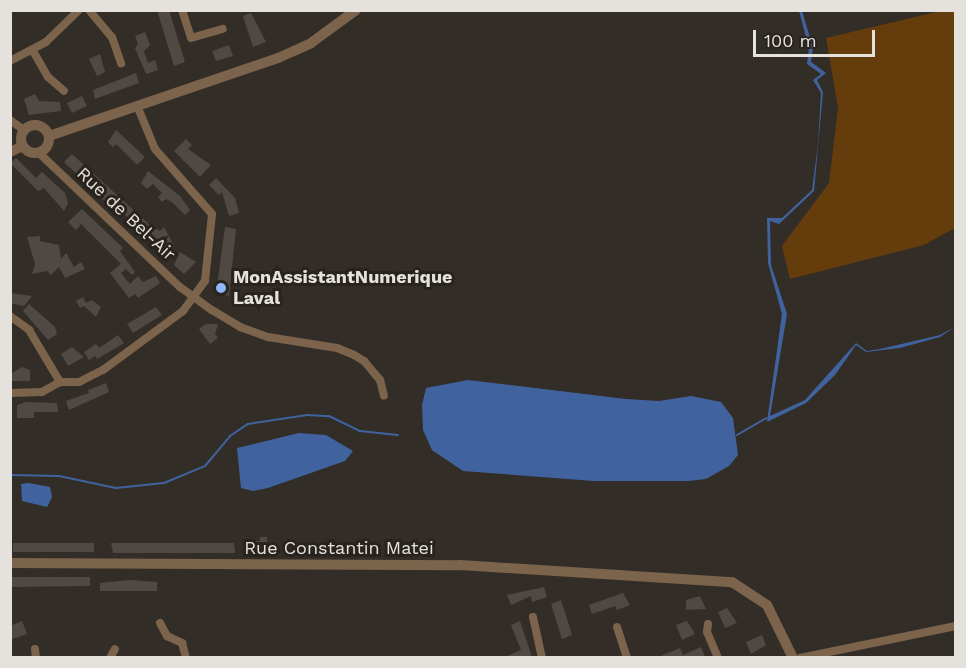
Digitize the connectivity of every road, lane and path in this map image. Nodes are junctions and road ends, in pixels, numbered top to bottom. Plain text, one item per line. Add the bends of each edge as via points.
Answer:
1 (89, 10) edge
2 (182, 10) edge
3 (356, 10) edge
4 (73, 13) edge
5 (223, 29) dead end
6 (33, 51) junction
7 (10, 61) edge
8 (121, 63) dead end
9 (64, 91) dead end
10 (138, 108) junction
11 (10, 120) edge
12 (24, 130) junction
13 (49, 136) junction
14 (23, 146) junction
15 (10, 152) edge
16 (38, 152) junction
17 (194, 296) junction
18 (10, 316) edge
19 (60, 382) junction
20 (10, 393) edge
21 (384, 396) dead end
22 (10, 563) edge
23 (533, 617) dead end
24 (160, 622) dead end
25 (708, 624) dead end
26 (956, 626) edge
27 (617, 627) dead end
28 (115, 649) dead end
29 (110, 657) edge
30 (186, 657) edge
31 (542, 657) edge
32 (627, 657) edge
33 (718, 657) edge
34 (793, 657) edge
35 (800, 657) edge

1 - 8 street via 112,37
2 - 5 street via 191,38
3 - 10 street via 311,43 278,58
4 - 6 street
6 - 7 street
6 - 9 street via 48,76
10 - 13 street
10 - 17 street via 155,149 212,214 205,281
11 - 12 street
12 - 13 street via 39,125
12 - 14 street
13 - 16 street via 47,147
14 - 15 street
14 - 16 street
16 - 17 street, Rue de Bel-Air
17 - 19 street via 183,311 103,370 79,382
17 - 21 street, Rue de Bel-Air via 240,327 268,337 337,348 364,361 380,380
18 - 19 street via 29,330
19 - 20 street via 42,392
22 - 34 street, Rue Constantin Matei via 460,565 732,582 753,593 772,613
23 - 31 street
24 - 30 street via 167,636 182,643
25 - 33 street via 707,632
26 - 35 street
27 - 32 street
28 - 29 street

